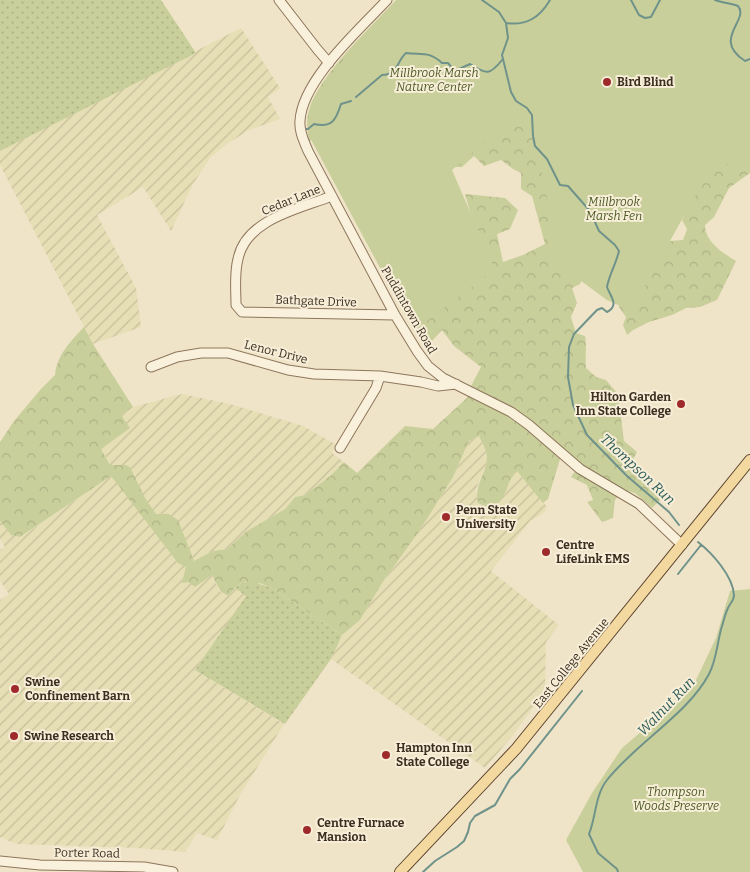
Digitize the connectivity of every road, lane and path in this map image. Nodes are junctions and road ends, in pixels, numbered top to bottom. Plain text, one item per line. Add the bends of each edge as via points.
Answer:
1 (279, 0) edge
2 (387, 0) edge
3 (329, 63) junction
4 (332, 196) junction
5 (238, 309) joint
6 (396, 315) junction
7 (151, 367) dead end
8 (380, 376) junction
9 (456, 384) junction
10 (340, 448) dead end
11 (750, 460) edge
12 (682, 545) junction
13 (0, 861) edge
14 (173, 872) edge
15 (400, 872) edge

1 - 3 street
2 - 3 street, Puddintown Road
3 - 4 street, Puddintown Road via 303,106 300,122 301,136
4 - 5 street, Cedar Lane via 268,221 248,236 238,259
4 - 6 street, Puddintown Road
5 - 6 street, Bathgate Drive via 242,312
6 - 9 street, Puddintown Road via 428,366
7 - 8 street, Lenor Drive via 211,352 228,353 314,374
8 - 9 street, Lenor Drive via 438,386
8 - 10 street
9 - 12 street, Puddintown Road via 511,412 580,469 639,504
11 - 12 main road, East College Avenue
12 - 15 main road, East College Avenue via 516,749
13 - 14 street, Porter Road via 144,867

